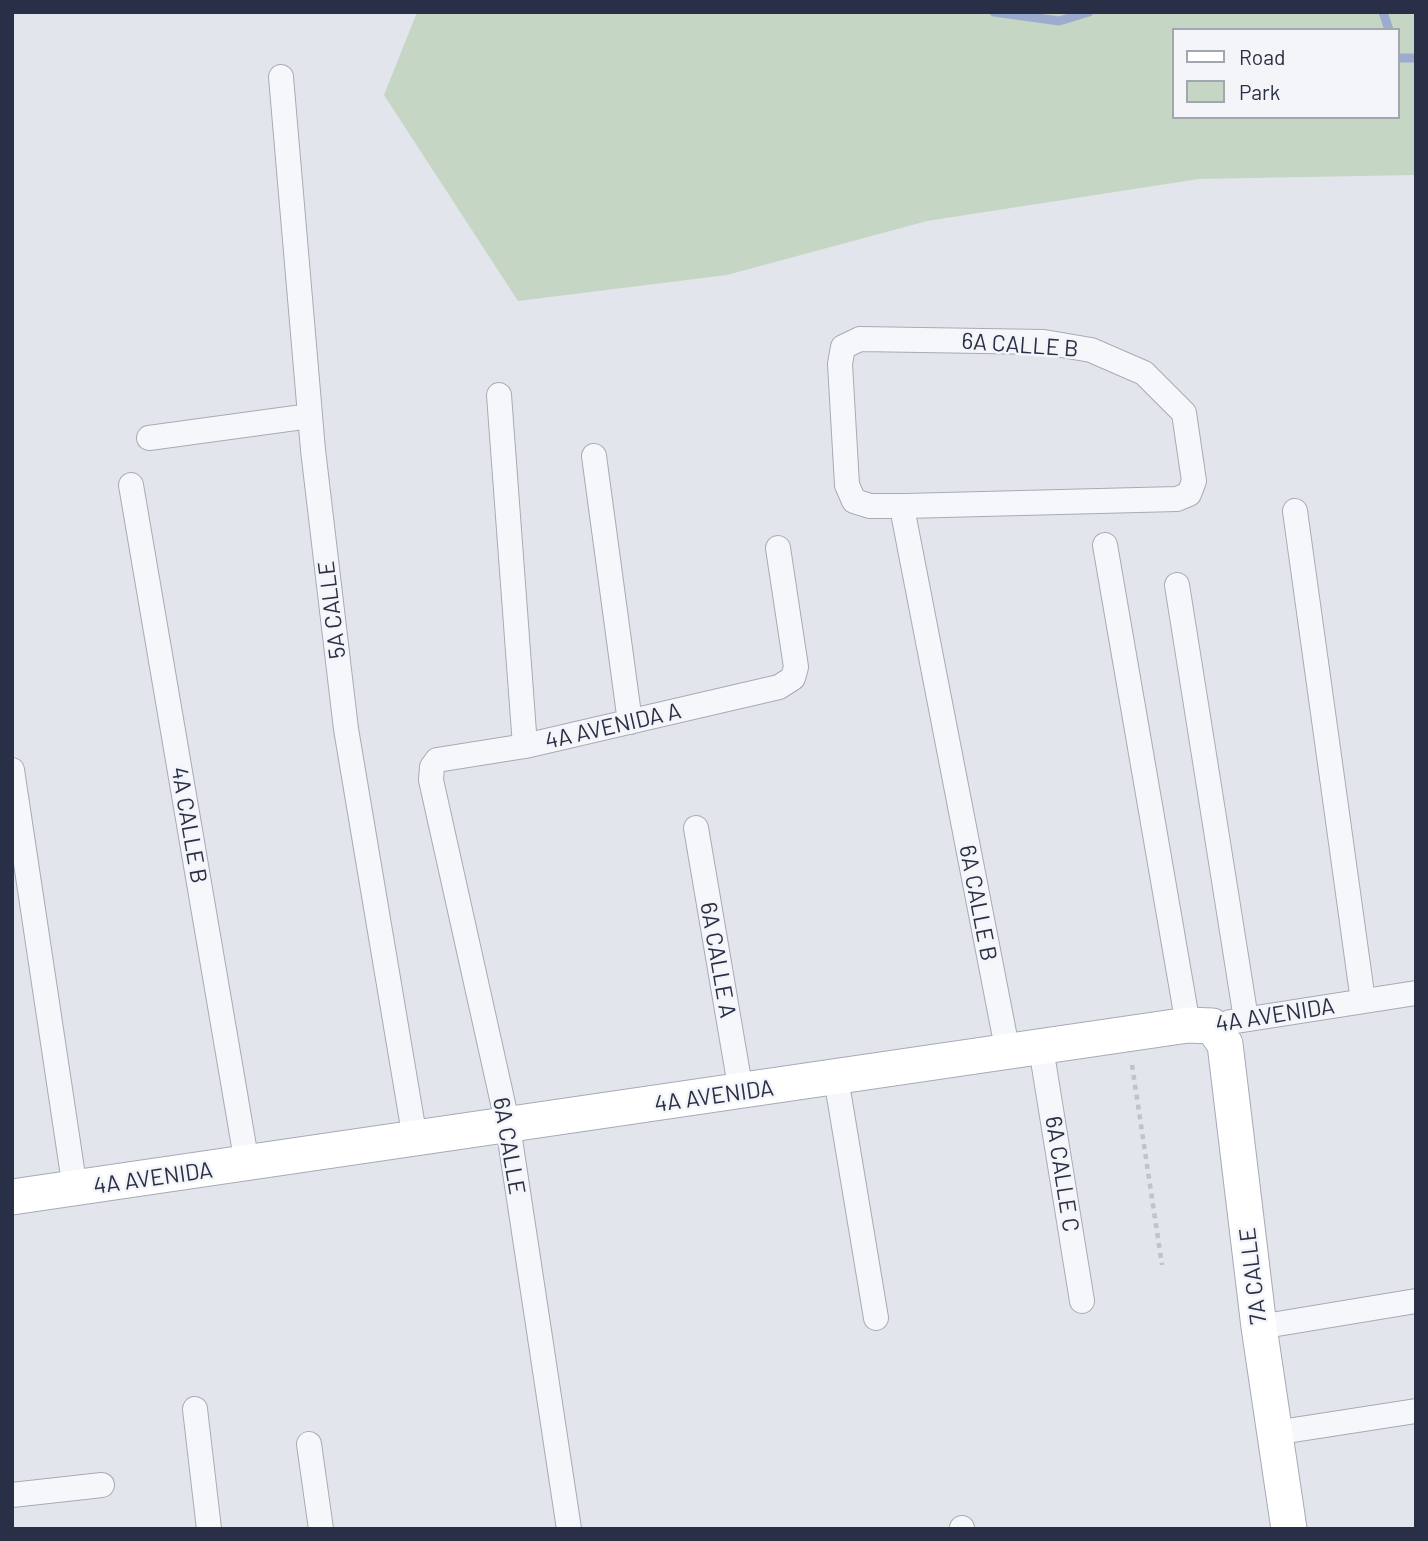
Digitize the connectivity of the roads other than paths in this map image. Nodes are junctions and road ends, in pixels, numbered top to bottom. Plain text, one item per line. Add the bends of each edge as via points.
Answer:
1 (281, 77) dead end
2 (499, 395) dead end
3 (310, 416) junction
4 (149, 438) dead end
5 (594, 456) dead end
6 (131, 485) dead end
7 (905, 506) junction
8 (1295, 510) dead end
9 (1105, 545) dead end
10 (778, 548) dead end
11 (1177, 585) dead end
12 (630, 722) junction
13 (525, 746) junction
14 (432, 767) joint
15 (12, 770) edge
16 (696, 828) dead end
17 (1416, 993) edge
18 (1363, 1001) junction
19 (1246, 1019) junction
20 (1200, 1026) junction
21 (1041, 1048) junction
22 (1007, 1053) junction
23 (836, 1078) junction
24 (741, 1092) junction
25 (508, 1126) junction
26 (415, 1139) junction
27 (247, 1164) junction
28 (75, 1189) junction
29 (12, 1196) edge
30 (1082, 1301) dead end
31 (1416, 1301) edge
32 (876, 1318) dead end
33 (1259, 1327) junction
34 (195, 1409) dead end
35 (1416, 1411) edge
36 (1274, 1433) junction
37 (309, 1444) dead end
38 (102, 1485) dead end
39 (12, 1496) edge
40 (209, 1529) edge
41 (321, 1529) edge
42 (569, 1529) edge
43 (1289, 1529) edge

1 - 3 street, 5A CALLE
2 - 13 street
3 - 4 street
3 - 26 street, 5A CALLE via 346,729
5 - 12 street
6 - 27 street, 4A CALLE B
7 - 7 street, 6A CALLE B via 854,501 847,485 840,364 843,347 860,340 1044,342 1091,350 1144,373 1184,413 1194,481 1189,494 1177,499
7 - 22 street, 6A CALLE B
8 - 18 street
9 - 20 street
10 - 12 street, 4A AVENIDA A via 796,667 793,678 779,687
11 - 19 street
12 - 13 street, 4A AVENIDA A
13 - 14 street, 4A AVENIDA A via 438,760
14 - 25 street, 6A CALLE via 431,780
15 - 28 street
16 - 24 street, 6A CALLE A
17 - 18 street, 4A AVENIDA
18 - 19 street, 4A AVENIDA
19 - 20 street, 4A AVENIDA
20 - 21 street, 4A AVENIDA
20 - 33 street, 7A CALLE via 1225,1044
21 - 22 street, 4A AVENIDA
21 - 30 street, 6A CALLE C
22 - 23 street, 4A AVENIDA
23 - 24 street, 4A AVENIDA
23 - 32 street
24 - 25 street, 4A AVENIDA
25 - 26 street, 4A AVENIDA
25 - 42 street, 6A CALLE
26 - 27 street, 4A AVENIDA
27 - 28 street, 4A AVENIDA
28 - 29 street, 4A AVENIDA
31 - 33 street
33 - 36 street, 7A CALLE
34 - 40 street
35 - 36 street
36 - 43 street, 7A CALLE
37 - 41 street
38 - 39 street

